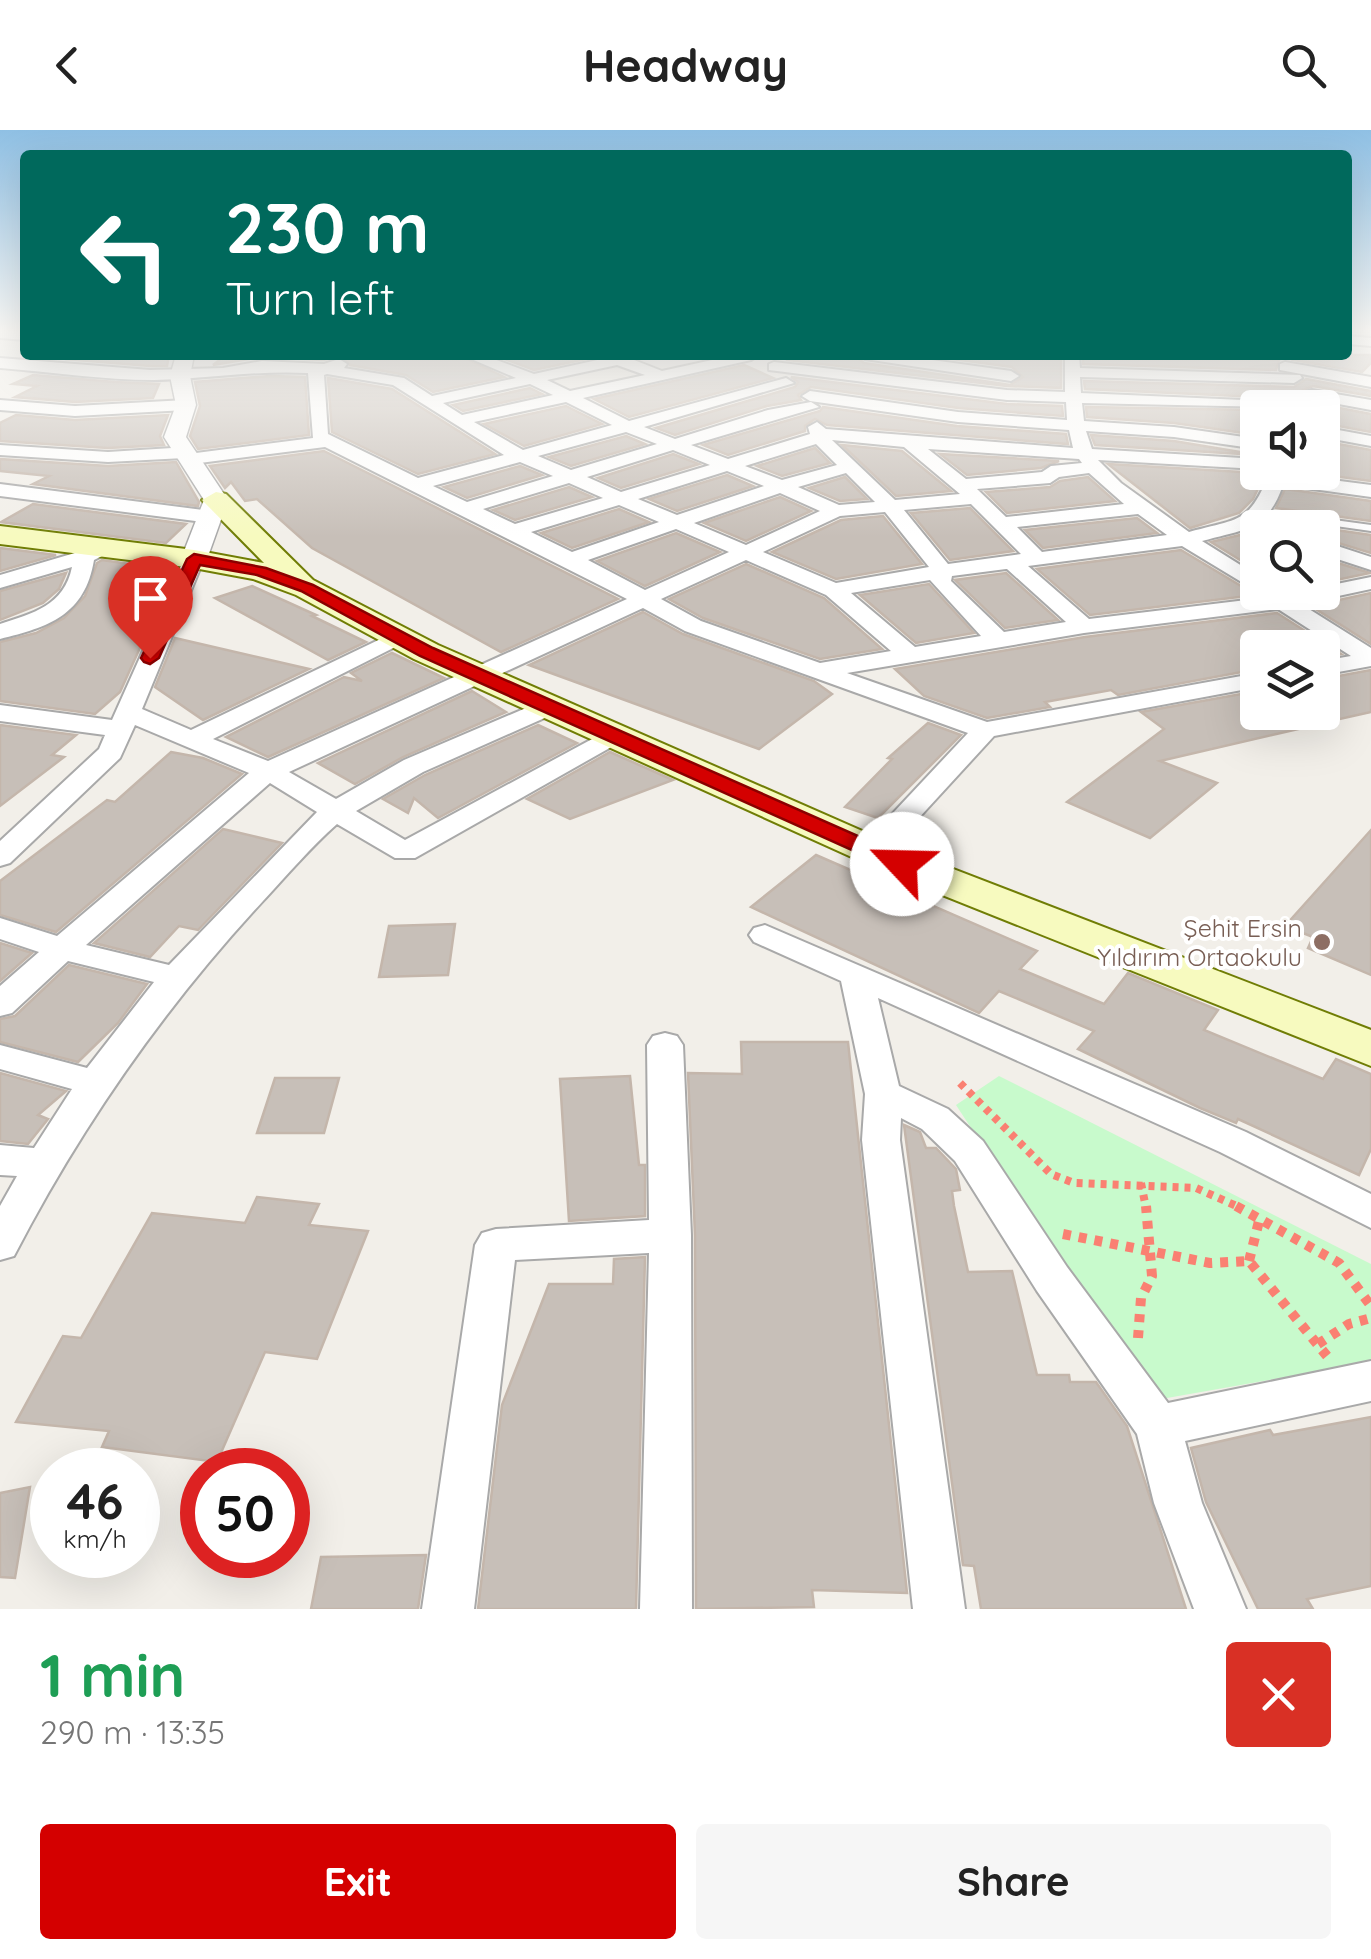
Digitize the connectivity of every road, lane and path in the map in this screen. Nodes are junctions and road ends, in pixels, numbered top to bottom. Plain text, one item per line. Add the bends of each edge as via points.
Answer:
1 (187, 399) edge
2 (317, 399) edge
3 (427, 399) edge
4 (439, 399) edge
5 (560, 399) edge
6 (573, 399) edge
7 (722, 399) joint
8 (807, 399) edge
9 (1074, 399) edge
10 (1113, 399) edge
11 (430, 401) junction
12 (810, 402) junction
13 (1190, 403) junction
14 (1240, 403) edge
15 (1340, 404) edge
16 (0, 405) edge
17 (186, 405) junction
18 (1371, 406) edge
19 (75, 411) junction
20 (774, 414) junction
21 (458, 421) junction
22 (626, 426) junction
23 (1079, 426) junction
24 (1174, 432) junction
25 (819, 434) junction
26 (1340, 435) edge
27 (328, 441) junction
28 (908, 441) junction
29 (1240, 441) edge
30 (1371, 441) edge
31 (678, 446) junction
32 (5, 450) edge
33 (190, 456) junction
34 (521, 456) junction
35 (1163, 459) junction
36 (1091, 461) junction
37 (1240, 463) edge
38 (726, 465) junction
39 (852, 466) junction
40 (569, 477) junction
41 (418, 484) junction
42 (781, 486) junction
43 (1340, 487) edge
44 (0, 490) edge
45 (968, 492) junction
46 (1371, 492) edge
47 (617, 498) junction
48 (890, 506) junction
49 (213, 508) junction
50 (467, 508) junction
51 (1144, 508) junction
52 (836, 512) junction
53 (680, 523) junction
54 (1002, 523) junction
55 (1240, 526) edge
56 (1340, 526) edge
57 (1371, 528) edge
58 (511, 532) junction
59 (1, 535) edge
60 (1187, 540) junction
61 (98, 552) junction
62 (741, 552) junction
63 (1340, 553) edge
64 (194, 559) junction
65 (571, 559) junction
66 (1040, 561) junction
67 (1371, 564) edge
68 (1014, 565) junction
69 (943, 571) junction
70 (1240, 574) edge
71 (0, 582) edge
72 (1371, 583) edge
73 (307, 588) junction
74 (1340, 588) edge
75 (834, 590) junction
76 (646, 601) junction
77 (1240, 602) edge
78 (1295, 610) edge
79 (1084, 626) junction
80 (0, 632) edge
81 (400, 638) junction
82 (998, 640) junction
83 (910, 656) junction
84 (1371, 658) edge
85 (1340, 664) edge
86 (822, 669) junction
87 (476, 674) junction
88 (1240, 683) edge
89 (550, 707) junction
90 (0, 713) edge
91 (122, 720) junction
92 (985, 730) junction
93 (616, 736) junction
94 (192, 740) junction
95 (268, 771) junction
96 (334, 812) junction
97 (873, 851) junction
98 (0, 857) edge
99 (0, 928) edge
100 (764, 935) dead end
101 (66, 950) junction
102 (856, 976) junction
103 (176, 977) junction
104 (0, 1005) edge
105 (665, 1045) dead end
106 (1371, 1050) edge
107 (0, 1057) edge
108 (94, 1082) junction
109 (960, 1083) dead end
110 (883, 1094) junction
111 (0, 1160) edge
112 (41, 1162) junction
113 (1141, 1183) junction
114 (1371, 1212) edge
115 (1260, 1217) junction
116 (1021, 1232) junction
117 (670, 1235) junction
118 (0, 1244) edge
119 (1152, 1252) junction
120 (1250, 1261) junction
121 (1371, 1306) edge
122 (1371, 1318) edge
123 (1318, 1344) junction
124 (1104, 1351) junction
125 (1360, 1383) edge
126 (1158, 1426) junction
127 (448, 1609) edge
128 (666, 1609) edge
129 (939, 1609) edge
130 (1220, 1609) edge

1 - 17 street
2 - 27 street via 320,436
3 - 11 street
4 - 11 street
5 - 21 street
6 - 22 street
7 - 20 street
7 - 22 street
8 - 12 street
9 - 23 street
10 - 13 street
11 - 21 street
12 - 20 street
12 - 23 street
12 - 25 street
13 - 14 street
13 - 24 street
15 - 18 street
16 - 19 street
17 - 19 street
17 - 33 street via 175,437
19 - 32 street
20 - 25 street
20 - 31 street
21 - 34 street
22 - 31 street
22 - 34 street
23 - 24 street
23 - 36 street
24 - 29 street
24 - 35 street
25 - 28 street
25 - 38 street
25 - 39 street
26 - 30 street
27 - 33 street
27 - 41 street
28 - 36 street
28 - 45 street
31 - 38 street
31 - 40 street
32 - 33 street
33 - 49 street
34 - 40 street
34 - 41 street
35 - 36 street
35 - 37 street
36 - 45 street via 1050,477
36 - 51 street
38 - 42 street
38 - 47 street
39 - 42 street
39 - 48 street
40 - 47 street
40 - 50 street
41 - 50 street
42 - 52 street
42 - 53 street
43 - 46 street
44 - 49 street
45 - 48 street
45 - 54 street
47 - 53 street
47 - 58 street
48 - 52 street
48 - 69 street
49 - 64 street
49 - 73 main road
50 - 58 street
51 - 54 street
51 - 60 street
52 - 62 street
53 - 62 street
53 - 65 street
54 - 66 street
55 - 60 street
56 - 57 lane
58 - 65 street
59 - 61 main road
60 - 66 street
60 - 70 street
61 - 64 main road
61 - 71 street
61 - 80 street via 74,600
62 - 75 street
62 - 76 street
63 - 67 street
64 - 73 main road
64 - 91 street
65 - 76 street
66 - 68 street
68 - 69 street
68 - 79 street
69 - 75 street
69 - 82 street via 940,582
72 - 74 street
73 - 81 main road
75 - 83 street
76 - 86 street via 693,626
76 - 87 street
77 - 79 street
78 - 84 street
79 - 82 street
81 - 87 main road
81 - 94 street
82 - 83 street
83 - 86 street
84 - 85 street
86 - 92 street
87 - 89 main road
87 - 95 street
88 - 92 street
89 - 93 main road
89 - 96 street
90 - 91 street
91 - 94 street
91 - 98 street via 111,752
92 - 97 street
93 - 96 street via 406,852
93 - 97 main road
94 - 95 street
95 - 96 street
95 - 101 street
96 - 103 street
97 - 106 main road
99 - 101 street
100 - 102 street
101 - 103 street
101 - 104 street
102 - 110 street
102 - 114 street via 1233,1142
103 - 108 street
105 - 117 street
107 - 108 street
108 - 112 street
109 - 113 path via 1051,1174 1074,1183
110 - 116 street via 935,1120 969,1151
110 - 129 street via 881,1140
111 - 112 street
112 - 118 street
113 - 115 path via 1196,1188
113 - 119 path
115 - 120 path
115 - 121 path via 1339,1263
116 - 119 path via 1061,1233
116 - 124 street
117 - 127 street via 496,1245
117 - 128 street
119 - 120 path via 1210,1263
119 - 124 path via 1139,1337
120 - 123 path
122 - 123 path
123 - 125 path
124 - 126 street
125 - 126 street
126 - 130 street via 1178,1502

